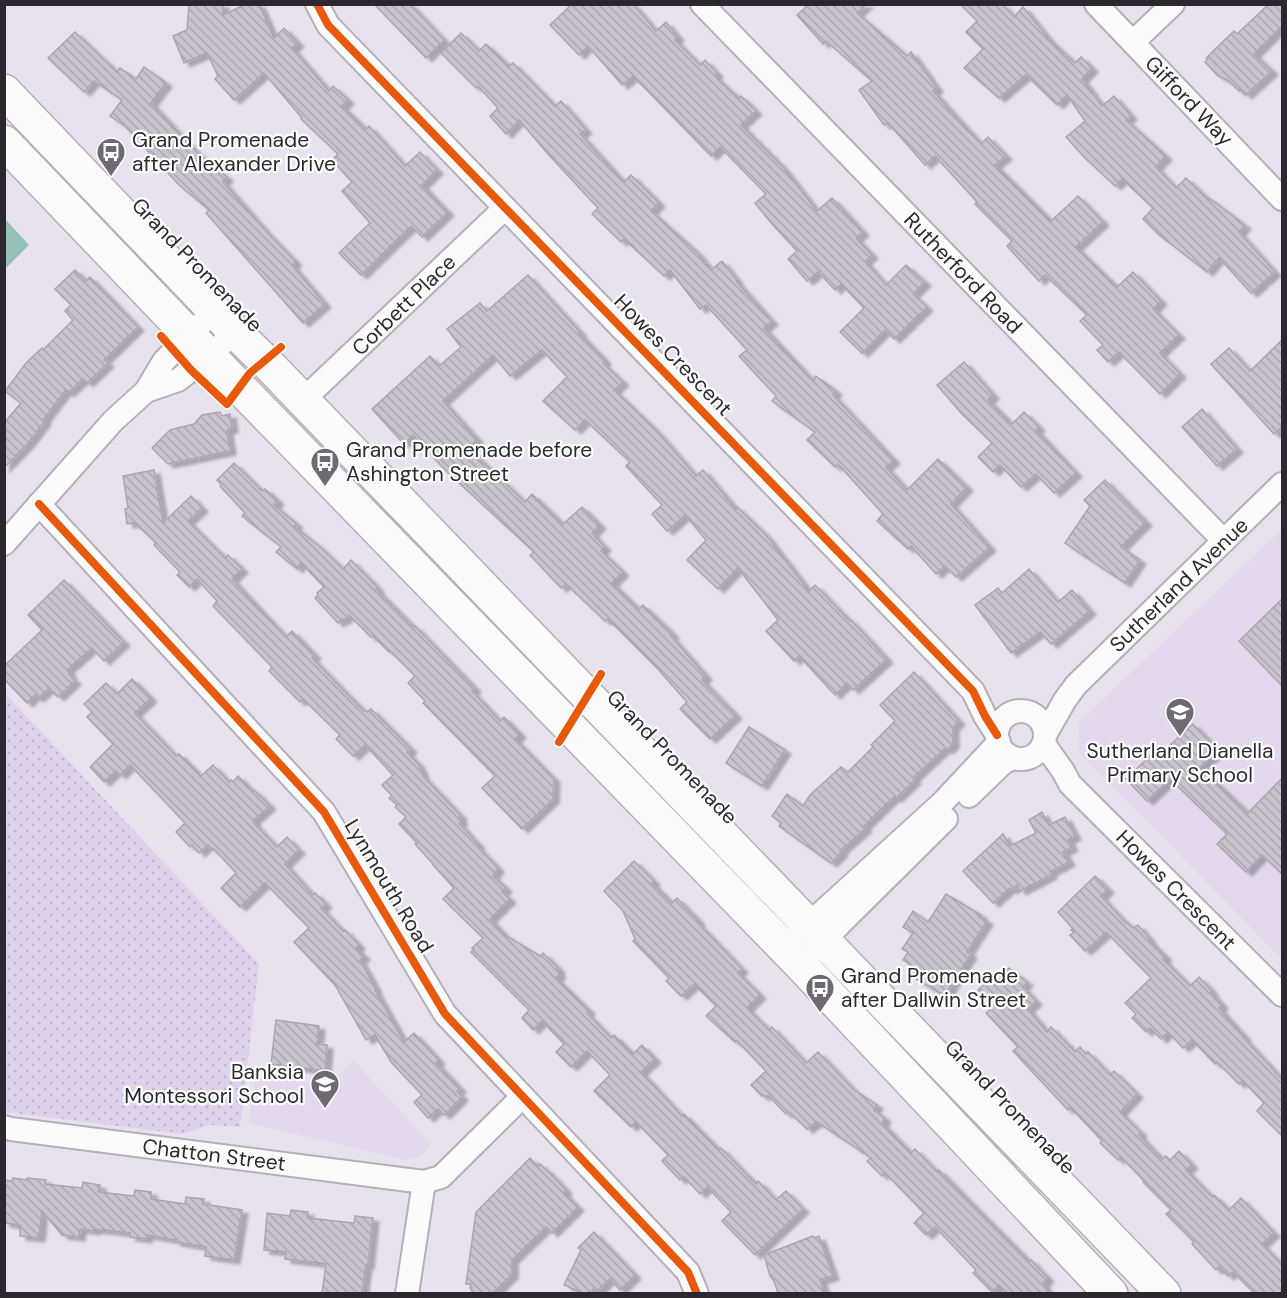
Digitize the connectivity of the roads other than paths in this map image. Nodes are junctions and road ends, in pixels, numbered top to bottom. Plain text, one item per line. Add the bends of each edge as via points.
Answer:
1 (317, 4) edge
2 (702, 4) edge
3 (1096, 4) edge
4 (1173, 4) edge
5 (1133, 42) junction
6 (4, 91) edge
7 (4, 142) edge
8 (1282, 199) edge
9 (505, 208) junction
10 (225, 321) junction
11 (199, 345) junction
12 (302, 401) junction
13 (1282, 484) edge
14 (39, 504) junction
15 (1224, 541) junction
16 (4, 544) edge
17 (1076, 685) junction
18 (973, 691) junction
19 (1020, 713) junction
20 (624, 734) junction
21 (1044, 739) junction
22 (1008, 748) junction
23 (599, 756) junction
24 (1070, 784) junction
25 (817, 933) junction
26 (792, 956) junction
27 (1282, 995) edge
28 (522, 1096) junction
29 (4, 1127) edge
30 (424, 1182) junction
31 (1148, 1288) edge
32 (407, 1293) edge
33 (697, 1293) edge
34 (1111, 1293) edge

1 - 9 street, Howes Crescent via 328,25
2 - 15 street, Rutherford Road
3 - 5 street, Gifford Way
4 - 5 street
5 - 8 street, Gifford Way
6 - 10 main road, Grand Promenade
7 - 11 main road
9 - 12 street, Corbett Place
9 - 18 street, Howes Crescent
10 - 11 street
10 - 12 main road, Grand Promenade
11 - 14 street via 178,380 146,391 113,421
11 - 23 main road
12 - 20 main road, Grand Promenade
13 - 15 street, Sutherland Avenue
14 - 16 street
14 - 28 street, Lynmouth Road via 324,812 445,1014
15 - 17 street, Sutherland Avenue
17 - 19 street, Sutherland Avenue
17 - 21 street, Sutherland Avenue
18 - 19 street, Howes Crescent
18 - 22 street, Howes Crescent
19 - 21 street via 1040,720
19 - 22 street via 1003,720 999,727
20 - 23 main road
20 - 25 main road, Grand Promenade
21 - 22 street via 1033,756
21 - 24 street, Howes Crescent
22 - 24 street, Howes Crescent
22 - 25 street via 1003,763 904,849
23 - 26 main road
24 - 27 street, Howes Crescent
25 - 26 street
25 - 31 main road, Grand Promenade
26 - 34 main road
28 - 30 street via 441,1177
28 - 33 street, Lynmouth Road via 688,1272
29 - 30 street, Chatton Street
30 - 32 street

